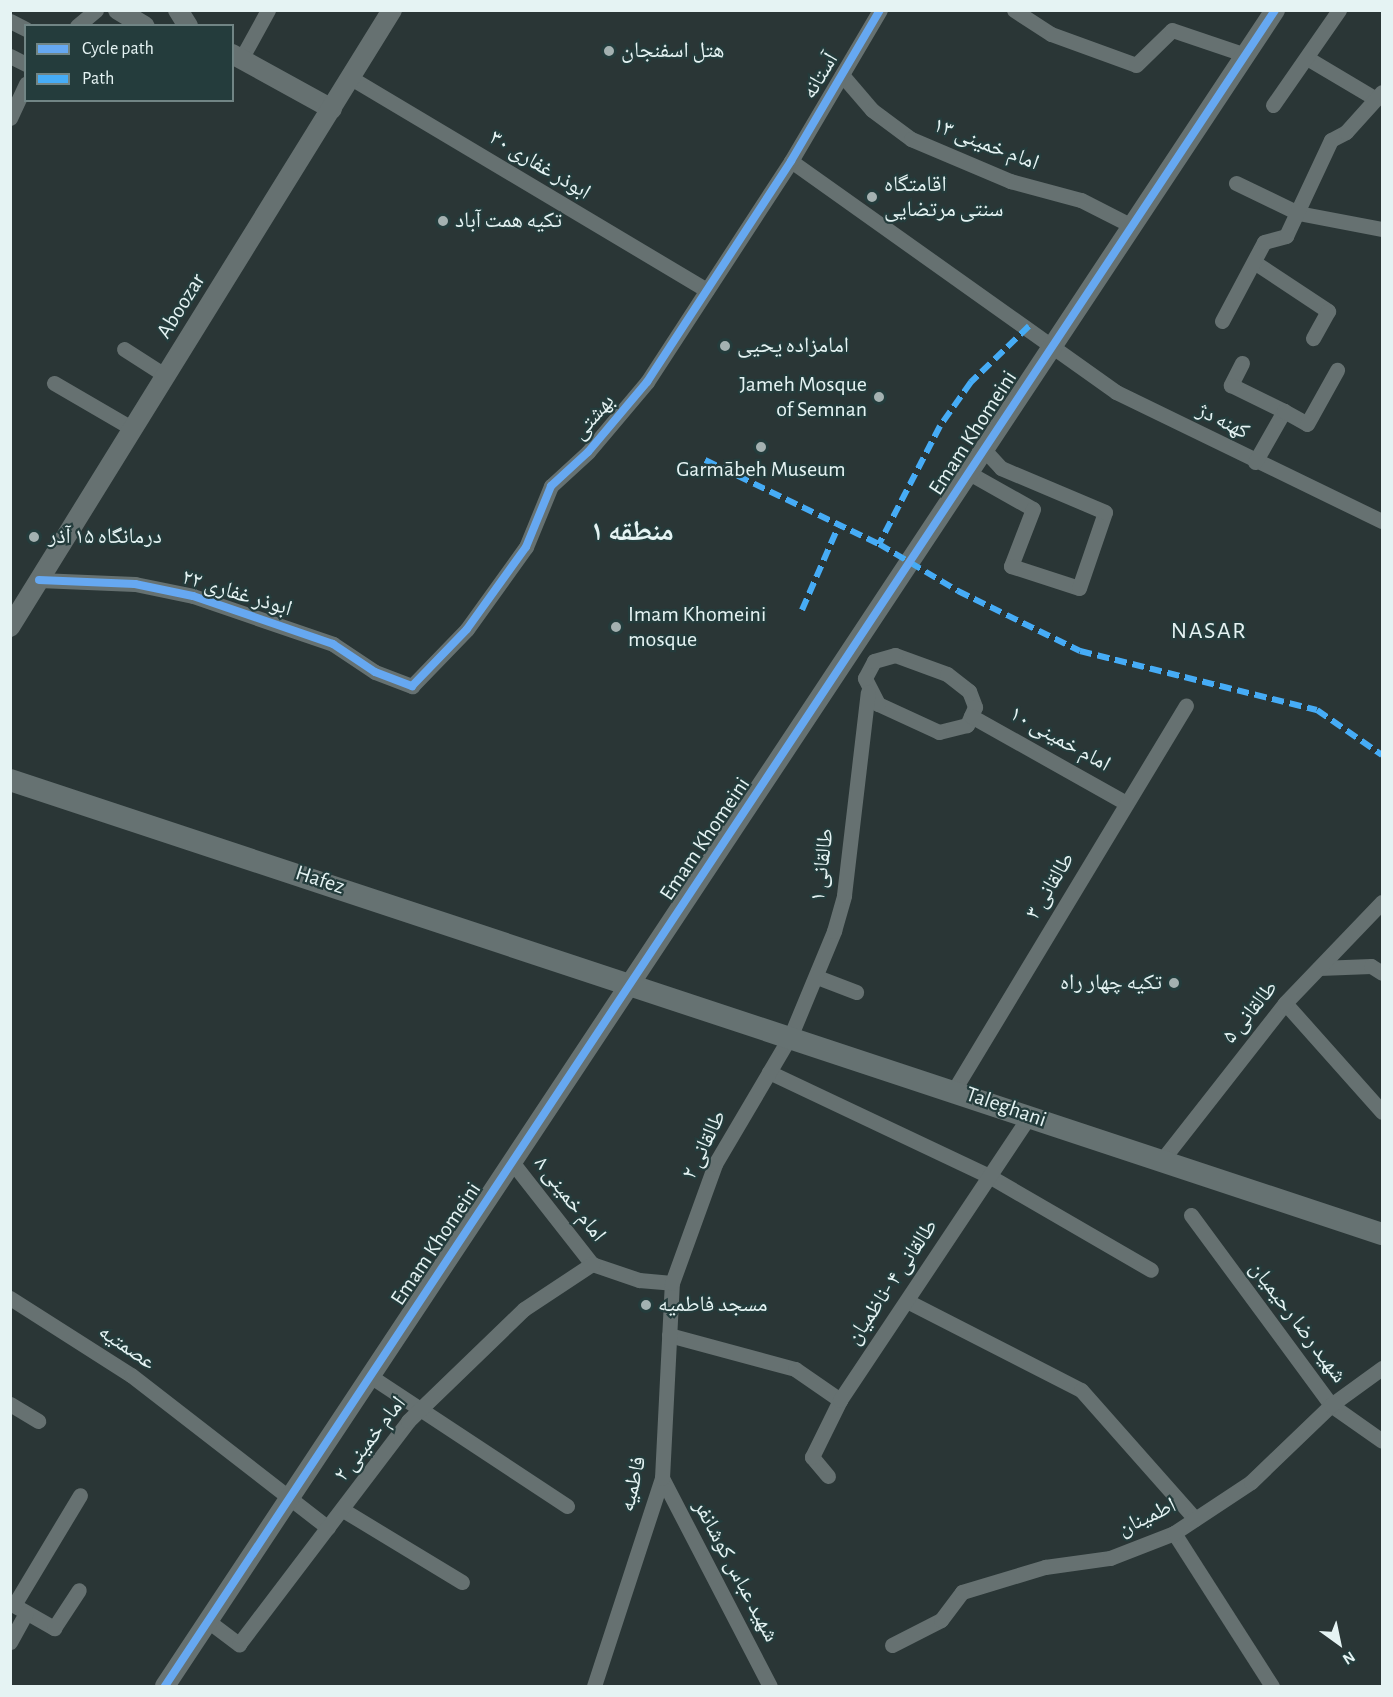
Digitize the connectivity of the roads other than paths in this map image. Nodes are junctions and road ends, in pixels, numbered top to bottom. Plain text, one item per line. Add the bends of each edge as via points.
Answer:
1 (96, 10) edge
2 (118, 10) edge
3 (178, 10) edge
4 (268, 10) edge
5 (392, 10) edge
6 (880, 10) edge
7 (1014, 10) edge
8 (1275, 10) edge
9 (1339, 10) edge
10 (10, 21) edge
11 (79, 24) edge
12 (142, 24) edge
13 (187, 24) edge
14 (24, 28) edge
15 (1246, 55) junction
16 (10, 56) edge
17 (237, 56) edge
18 (1307, 58) junction
19 (24, 63) edge
20 (842, 75) junction
21 (351, 78) junction
22 (24, 87) edge
23 (1379, 96) edge
24 (1273, 105) dead end
25 (332, 108) junction
26 (10, 118) edge
27 (791, 160) junction
28 (1236, 183) dead end
29 (1298, 213) junction
30 (1132, 226) junction
31 (1383, 229) edge
32 (1254, 262) junction
33 (707, 290) junction
34 (1222, 321) dead end
35 (1313, 338) dead end
36 (1054, 344) junction
37 (124, 349) dead end
38 (1242, 363) dead end
39 (1337, 370) dead end
40 (166, 376) junction
41 (54, 383) dead end
42 (1284, 411) junction
43 (133, 429) junction
44 (984, 450) junction
45 (1256, 462) junction
46 (969, 473) junction
47 (1383, 521) edge
48 (39, 580) junction
49 (10, 627) edge
50 (412, 686) joint
51 (868, 692) junction
52 (1186, 705) dead end
53 (971, 716) junction
54 (10, 780) edge
55 (1126, 803) junction
56 (1383, 902) edge
57 (1319, 968) junction
58 (1383, 973) edge
59 (817, 977) junction
60 (627, 988) junction
61 (856, 992) dead end
62 (1285, 1003) junction
63 (791, 1035) junction
64 (769, 1072) junction
65 (954, 1090) junction
66 (1383, 1112) edge
67 (1030, 1115) junction
68 (1162, 1160) junction
69 (512, 1162) junction
70 (989, 1176) junction
71 (1191, 1215) dead end
72 (1383, 1234) edge
73 (592, 1264) junction
74 (1151, 1270) dead end
75 (672, 1283) junction
76 (10, 1298) edge
77 (907, 1301) junction
78 (669, 1335) junction
79 (1383, 1368) edge
80 (370, 1376) junction
81 (840, 1401) junction
82 (10, 1404) edge
83 (1331, 1404) junction
84 (421, 1409) junction
85 (38, 1421) dead end
86 (1383, 1441) edge
87 (828, 1476) dead end
88 (662, 1478) junction
89 (80, 1495) dead end
90 (290, 1498) junction
91 (567, 1506) dead end
92 (344, 1510) junction
93 (1195, 1519) junction
94 (328, 1528) junction
95 (1174, 1533) junction
96 (462, 1582) dead end
97 (80, 1590) dead end
98 (17, 1607) edge
99 (208, 1621) junction
100 (10, 1642) edge
101 (892, 1645) dead end
102 (165, 1686) edge
103 (594, 1686) edge
104 (770, 1686) edge
105 (1272, 1686) edge

1 - 11 street
2 - 12 street
3 - 13 street
4 - 17 street
5 - 21 street, Aboozar
6 - 20 street, آستانه
7 - 15 street via 1051,34 1136,65 1172,30
8 - 15 street, Emam Khomeini
9 - 18 street
10 - 14 street
15 - 30 street, Emam Khomeini
16 - 19 street
17 - 25 street
18 - 23 street
18 - 24 street
20 - 27 street, آستانه
20 - 30 street, امام خمینی ۱۳ via 872,110 911,139 983,172 1081,200
21 - 25 street, Aboozar
21 - 33 street, ابوذر غفاری ۳۰
22 - 26 street
23 - 29 street via 1346,132 1331,140
25 - 40 street, Aboozar
27 - 33 street, بهشتی
27 - 36 street, کهنه دژ
28 - 29 street
29 - 31 street
29 - 32 street via 1286,236 1264,242
30 - 36 street, Emam Khomeini
32 - 34 street
32 - 35 street via 1328,311
33 - 50 street, بهشتی via 647,382 588,452 551,486 526,547 467,629
36 - 44 street, Emam Khomeini
36 - 45 street, کهنه دژ via 1116,392
37 - 40 street
38 - 42 street via 1231,385
39 - 42 street via 1307,424
40 - 43 street, Aboozar
41 - 43 street
42 - 45 street
43 - 48 street, Aboozar
44 - 46 street, Emam Khomeini
44 - 46 street via 1001,468 1105,512 1079,588 1011,566 1033,509
45 - 47 street, کهنه دژ
46 - 60 street, Emam Khomeini
48 - 49 street, Aboozar
48 - 50 street, ابوذر غفاری ۲۲ via 135,584 192,596 333,644 375,672
51 - 53 street via 878,704 939,732 955,732
51 - 53 street, طالقانی ۱ via 865,678 874,661 895,654 947,674 969,691 975,707
51 - 59 street, طالقانی ۱ via 844,895
52 - 55 street, طالقانی ۳
53 - 55 street, امام خمینی ۱۰
54 - 60 main road, Hafez via 387,902
55 - 65 street, طالقانی ۳
56 - 57 street, طالقانی ۵
57 - 58 street via 1371,966
57 - 62 street, طالقانی ۵
59 - 61 street
59 - 63 street, طالقانی ۱
60 - 63 main road, Taleghani
60 - 69 street, Emam Khomeini
62 - 66 street
62 - 68 street, طالقانی ۵
63 - 64 street, طالقانی ۲
63 - 65 main road, Taleghani
64 - 70 street
64 - 75 street, طالقانی ۲ via 715,1164
65 - 67 main road, Taleghani
67 - 68 main road, Taleghani
67 - 70 street, طالقانی ۴ -ناظمیان
68 - 72 main road, Taleghani
69 - 73 street, امام خمینی ۸
69 - 80 street, Emam Khomeini
70 - 74 street
70 - 77 street, طالقانی ۴ -ناظمیان
71 - 83 street, شهید رضا رحیمیان
73 - 75 street via 639,1280
73 - 84 street, امام خمینی ۲ via 524,1309
75 - 78 street, فاطمیه
76 - 90 street, عصمتیه via 131,1375
77 - 81 street, طالقانی ۴ -ناظمیان
77 - 93 street via 1081,1390
78 - 81 street via 795,1369
78 - 88 street, فاطمیه
79 - 83 street, اطمینان
80 - 84 street
80 - 90 street, Emam Khomeini
81 - 87 street, طالقانی ۴ -ناظمیان via 812,1457
82 - 85 street
83 - 86 street, شهید رضا رحیمیان
83 - 93 street, اطمینان via 1251,1482
84 - 91 street
84 - 92 street, امام خمینی ۲
88 - 103 street, فاطمیه
88 - 104 street, شهید عباس کوشانفر
89 - 98 street
90 - 94 street, عصمتیه
90 - 99 street, Emam Khomeini
92 - 94 street, امام خمینی ۲
92 - 96 street
93 - 95 street, اطمینان
94 - 99 street, امام خمینی ۲ via 239,1644
95 - 101 street, اطمینان via 1110,1558 994,1581 962,1592 941,1620
95 - 105 street
97 - 98 street via 54,1629
98 - 100 street
99 - 102 street, Emam Khomeini

